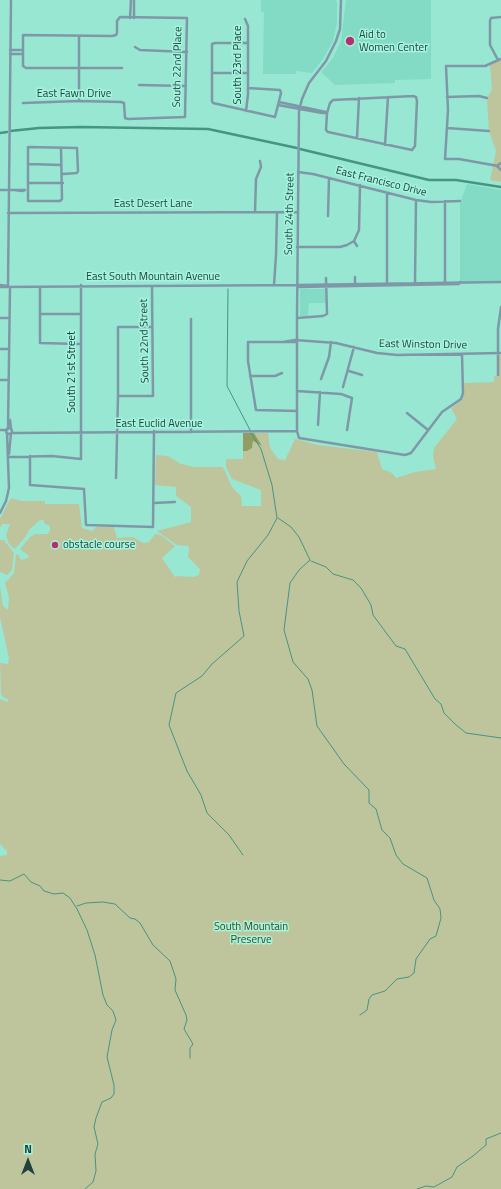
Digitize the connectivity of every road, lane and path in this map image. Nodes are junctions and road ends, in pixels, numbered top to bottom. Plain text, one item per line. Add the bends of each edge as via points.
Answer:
1 (10, 0) edge
2 (132, 0) edge
3 (341, 0) edge
4 (501, 17) edge
5 (132, 18) junction
6 (245, 20) dead end
7 (79, 36) junction
8 (248, 43) junction
9 (135, 47) dead end
10 (10, 52) junction
11 (23, 52) junction
12 (187, 52) junction
13 (500, 59) edge
14 (79, 68) junction
15 (122, 68) dead end
16 (212, 73) junction
17 (248, 73) junction
18 (139, 85) dead end
19 (186, 86) junction
20 (248, 88) junction
21 (388, 97) junction
22 (447, 97) junction
23 (359, 98) junction
24 (487, 98) dead end
25 (79, 101) junction
26 (23, 103) dead end
27 (278, 104) junction
28 (300, 108) junction
29 (246, 111) junction
30 (327, 113) junction
31 (125, 118) joint
32 (447, 128) junction
33 (489, 131) dead end
34 (357, 138) junction
35 (386, 145) junction
36 (61, 148) junction
37 (260, 161) dead end
38 (501, 163) edge
39 (28, 164) junction
40 (61, 165) junction
41 (498, 166) junction
42 (501, 170) edge
43 (298, 172) junction
44 (62, 174) junction
45 (329, 178) junction
46 (63, 183) junction
47 (28, 184) junction
48 (360, 185) junction
49 (0, 190) edge
50 (8, 190) junction
51 (26, 190) junction
52 (387, 193) junction
53 (416, 200) junction
54 (445, 201) junction
55 (460, 201) dead end
56 (255, 212) junction
57 (277, 212) junction
58 (298, 212) junction
59 (8, 213) junction
60 (328, 216) dead end
61 (354, 241) junction
62 (297, 246) junction
63 (357, 246) dead end
64 (355, 277) dead end
65 (326, 278) dead end
66 (501, 282) edge
67 (415, 283) junction
68 (444, 283) junction
69 (387, 284) junction
70 (274, 285) junction
71 (297, 285) junction
72 (327, 285) junction
73 (355, 285) junction
74 (0, 286) edge
75 (9, 286) junction
76 (40, 286) junction
77 (81, 286) junction
78 (152, 286) junction
79 (501, 307) edge
80 (40, 314) junction
81 (80, 314) junction
82 (0, 318) edge
83 (9, 318) junction
84 (297, 318) junction
85 (500, 318) edge
86 (191, 319) dead end
87 (152, 327) junction
88 (297, 342) junction
89 (331, 342) junction
90 (80, 344) junction
91 (354, 347) junction
92 (0, 349) edge
93 (9, 349) junction
94 (497, 353) junction
95 (501, 353) edge
96 (462, 354) junction
97 (349, 371) junction
98 (282, 373) dead end
99 (362, 375) dead end
100 (498, 375) dead end
101 (250, 376) junction
102 (321, 379) dead end
103 (0, 380) edge
104 (8, 380) junction
105 (343, 387) dead end
106 (297, 391) junction
107 (320, 392) junction
108 (118, 396) junction
109 (297, 411) junction
110 (408, 413) dead end
111 (318, 425) dead end
112 (347, 430) dead end
113 (428, 430) junction
114 (0, 431) edge
115 (9, 431) junction
116 (154, 431) junction
117 (297, 431) junction
118 (80, 432) junction
119 (116, 432) junction
120 (191, 432) junction
121 (30, 456) junction
122 (9, 457) junction
123 (116, 478) dead end
124 (174, 502) dead end
125 (153, 503) junction
126 (0, 514) edge

1 - 10 street
2 - 5 street
3 - 28 street, South 24th Street via 340,28 336,41 326,61 309,83
4 - 13 street via 491,18 490,45
5 - 7 street via 118,19 116,35
5 - 12 street, South 22nd Place via 187,18
6 - 8 street, South 23rd Place via 248,26
7 - 11 street via 23,35
7 - 14 street
8 - 16 street via 212,44
8 - 17 street, South 23rd Place
9 - 12 street via 140,50
10 - 11 street
10 - 50 street
11 - 14 street via 24,67
12 - 19 street, South 22nd Place
13 - 22 street via 485,66 446,66
14 - 15 street
14 - 25 street
16 - 17 street
16 - 29 street via 213,103
17 - 20 street, South 23rd Place
18 - 19 street
19 - 31 street, South 22nd Place via 185,117 139,120
20 - 27 street via 280,90
20 - 29 street, South 23rd Place
21 - 23 street
21 - 35 street
21 - 35 street via 416,97 415,141 413,150
22 - 24 street
22 - 32 street
23 - 30 street via 333,100
23 - 34 street
25 - 26 street, East Fawn Drive
25 - 31 street, East Fawn Drive via 124,103
27 - 28 street
27 - 29 street via 276,117
28 - 30 street
28 - 43 street, South 24th Street
30 - 34 street via 328,132
32 - 33 street
32 - 41 street via 445,159
34 - 35 street
36 - 39 street via 28,147
36 - 40 street
36 - 44 street via 78,150 78,172
37 - 56 street via 261,167 256,179
38 - 41 street
39 - 40 street
39 - 47 street
40 - 44 street
41 - 42 street
43 - 45 street, East Francisco Drive
43 - 58 street, South 24th Street
44 - 46 street
45 - 48 street, East Francisco Drive
45 - 60 street
46 - 47 street
46 - 51 street via 60,201 28,200
47 - 51 street
48 - 52 street, East Francisco Drive
48 - 61 street via 359,230
49 - 50 street
50 - 51 street
50 - 59 street
52 - 53 street, East Francisco Drive
52 - 69 street
53 - 54 street, East Francisco Drive
53 - 67 street
54 - 55 street, East Francisco Drive
54 - 68 street
56 - 57 street, East Desert Lane
56 - 59 street, East Desert Lane
57 - 58 street, East Desert Lane
57 - 70 street
58 - 62 street, South 24th Street
59 - 75 street
61 - 62 street via 347,246
61 - 63 street
62 - 71 street, South 24th Street
64 - 73 street
65 - 72 street
66 - 68 street, East South Mountain Avenue
67 - 68 street, East South Mountain Avenue
67 - 69 street, East South Mountain Avenue
69 - 73 street, East South Mountain Avenue
70 - 71 street, East South Mountain Avenue
70 - 78 street, East South Mountain Avenue
71 - 72 street, East South Mountain Avenue
71 - 84 street, South 24th Street
72 - 73 street, East South Mountain Avenue
72 - 84 street via 327,314
74 - 75 street, East South Mountain Avenue
75 - 76 street, East South Mountain Avenue
75 - 83 street
76 - 77 street, East South Mountain Avenue
76 - 80 street
77 - 78 street, East South Mountain Avenue
77 - 81 street, South 21st Street
78 - 87 street, South 22nd Street
79 - 85 street
80 - 81 street
80 - 90 street via 40,344
81 - 90 street, South 21st Street
82 - 83 street
83 - 93 street
84 - 88 street, South 24th Street
85 - 94 street
86 - 120 street
87 - 108 street via 118,327
87 - 108 street, South 22nd Street via 153,396
88 - 89 street, East Winston Drive
88 - 101 street, East Winston Drive via 248,342
88 - 106 street, South 24th Street
89 - 91 street, East Winston Drive
89 - 102 street via 330,357
90 - 118 street, South 21st Street
91 - 96 street, East Winston Drive via 377,353
91 - 97 street
92 - 93 street
93 - 104 street
94 - 95 street, East Winston Drive
94 - 96 street, East Winston Drive
94 - 100 street
96 - 113 street via 461,399 442,412
97 - 99 street
97 - 105 street
98 - 101 street via 275,376
101 - 109 street via 256,410
103 - 104 street
104 - 115 street
106 - 107 street
106 - 109 street, South 24th Street
107 - 111 street
107 - 112 street via 352,398
108 - 119 street
109 - 117 street, South 24th Street
110 - 113 street
113 - 117 street, South 24th Street via 411,453 405,456 299,438
114 - 115 street, East Euclid Avenue
115 - 118 street, East Euclid Avenue
115 - 122 street
116 - 119 street, East Euclid Avenue
116 - 120 street, East Euclid Avenue
116 - 125 street
117 - 120 street, East Euclid Avenue
118 - 119 street, East Euclid Avenue
118 - 121 street, South 21st Street via 80,459
119 - 123 street
121 - 122 street
121 - 125 street via 30,485 84,489 86,525 153,527
122 - 126 street via 8,493
124 - 125 street

